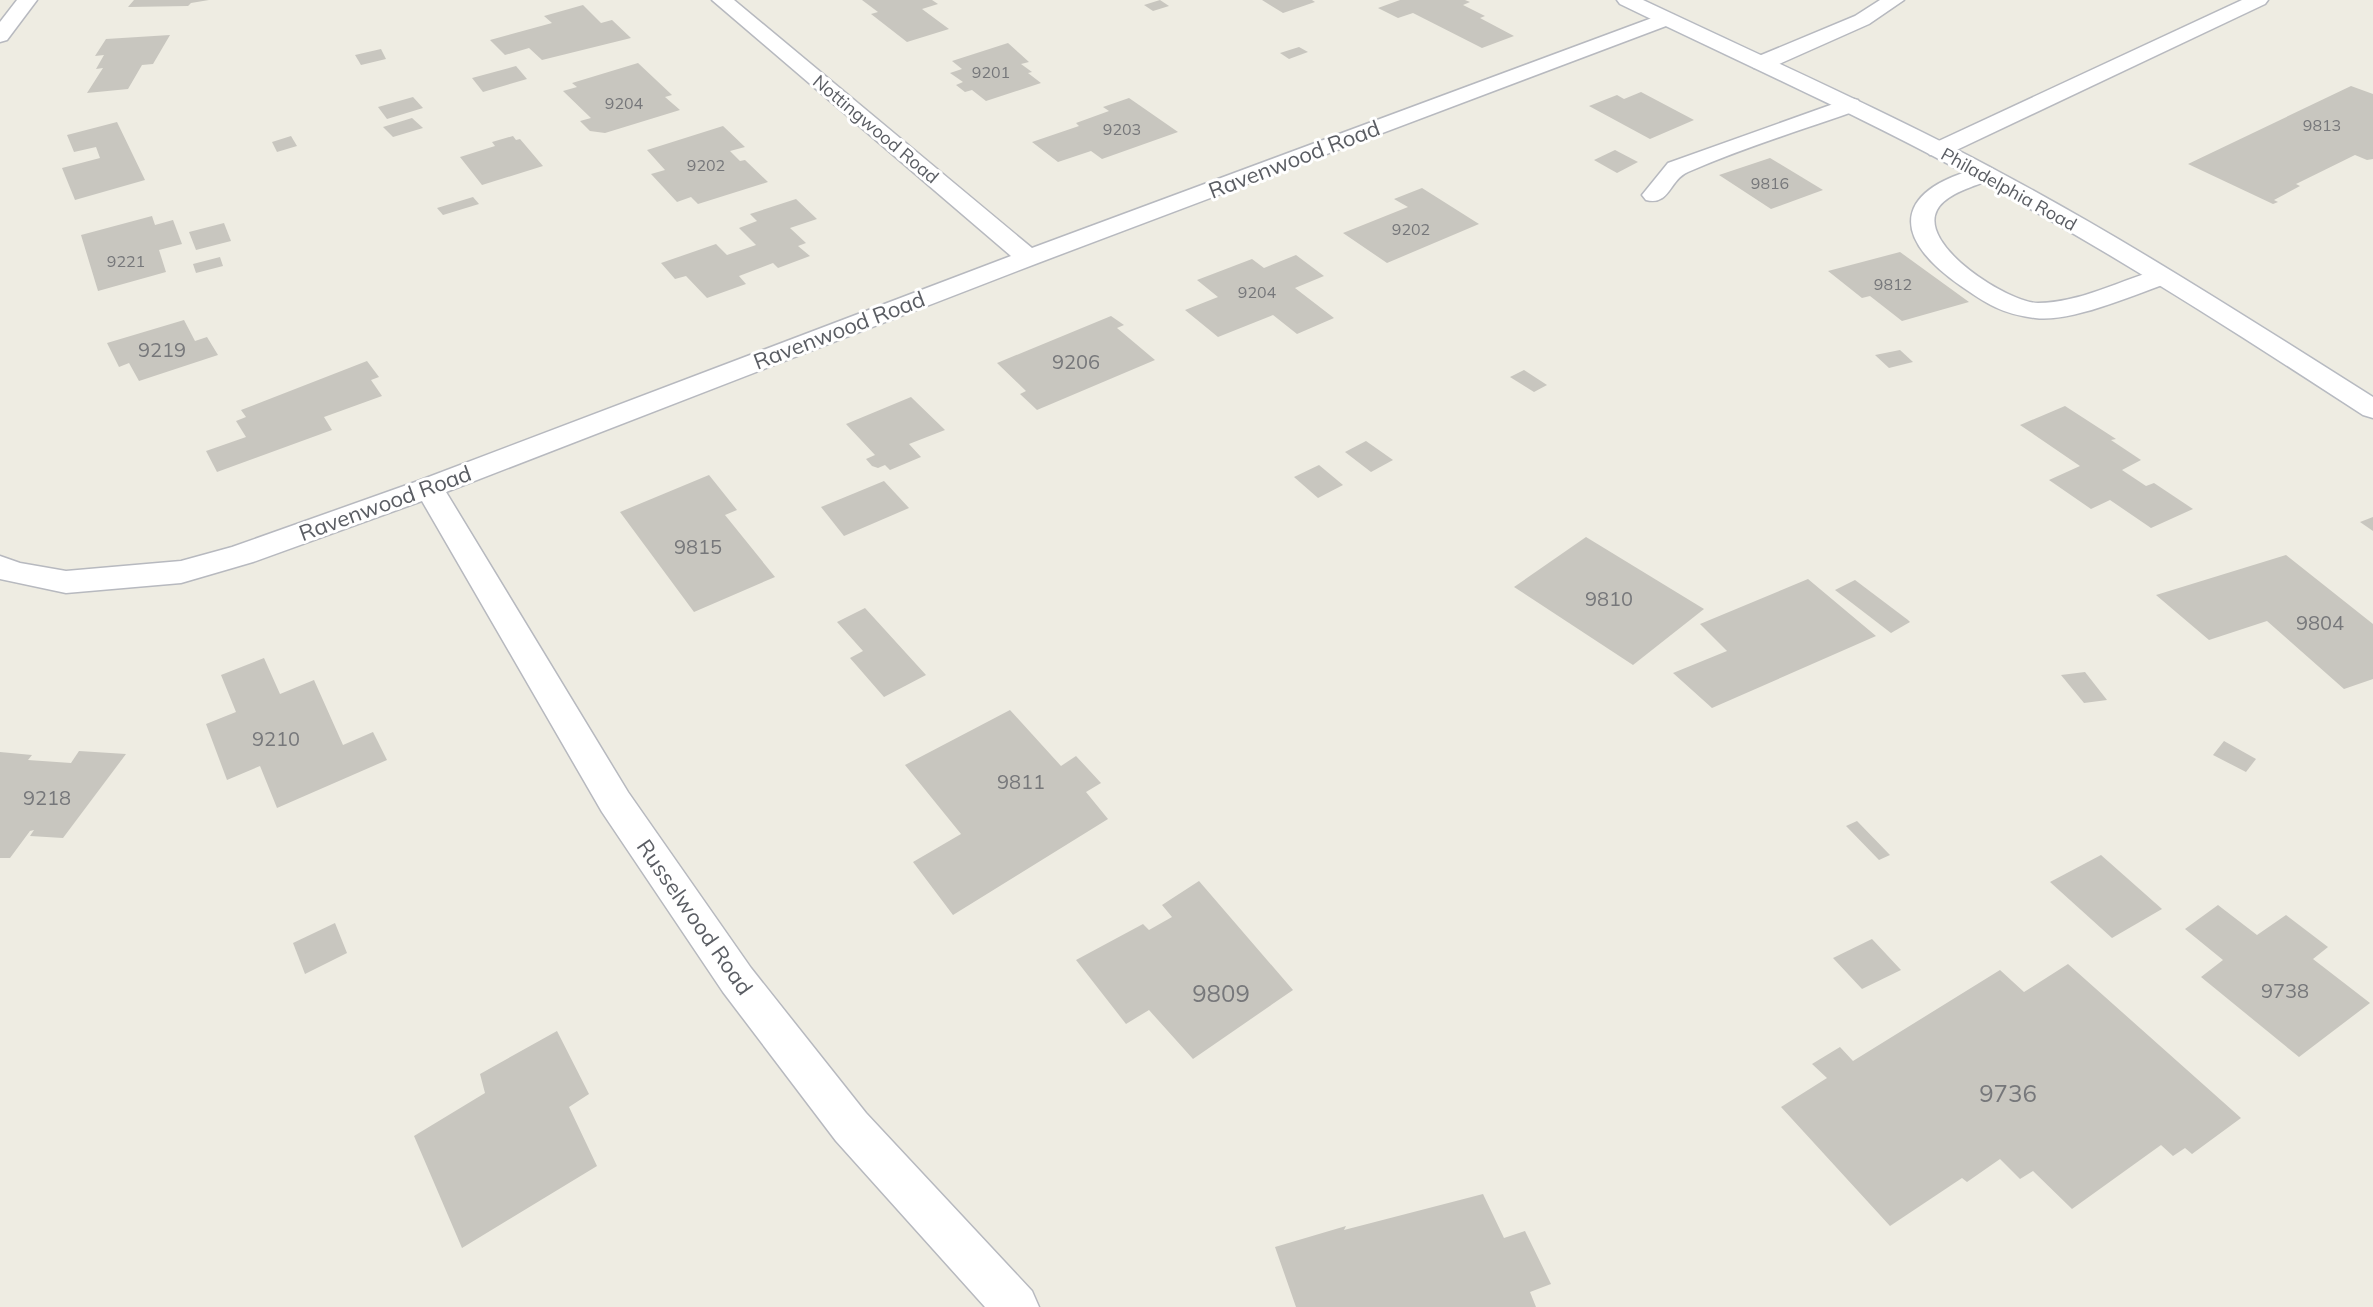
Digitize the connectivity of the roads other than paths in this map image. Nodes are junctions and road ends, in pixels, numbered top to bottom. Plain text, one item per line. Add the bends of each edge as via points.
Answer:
1 (27, 0) edge
2 (722, 0) edge
3 (1627, 0) edge
4 (1894, 0) edge
5 (2258, 0) edge
6 (1667, 19) junction
7 (0, 36) edge
8 (1762, 63) junction
9 (1850, 105) junction
10 (1938, 150) junction
11 (1984, 174) junction
12 (1654, 195) dead end
13 (1029, 258) junction
14 (2162, 277) junction
15 (2373, 409) edge
16 (429, 488) junction
17 (0, 567) edge
18 (1016, 1307) edge

1 - 7 street
2 - 13 street, Nottingwood Road
3 - 6 street, Philadelphia Road
4 - 8 street via 1862,20
5 - 10 street
6 - 8 street, Philadelphia Road
6 - 13 street, Ravenwood Road
8 - 9 street, Philadelphia Road
9 - 10 street, Philadelphia Road
9 - 12 street via 1676,168
10 - 11 street, Philadelphia Road
11 - 14 street, Philadelphia Road
11 - 14 street via 1938,194 1925,209 1922,223 1926,241 1953,269 2006,305 2037,311 2067,308
13 - 16 street, Ravenwood Road
14 - 15 street, Philadelphia Road
16 - 17 street, Ravenwood Road via 242,555 181,572 66,582
16 - 18 street, Russelwood Road via 615,802 737,980 851,1127

